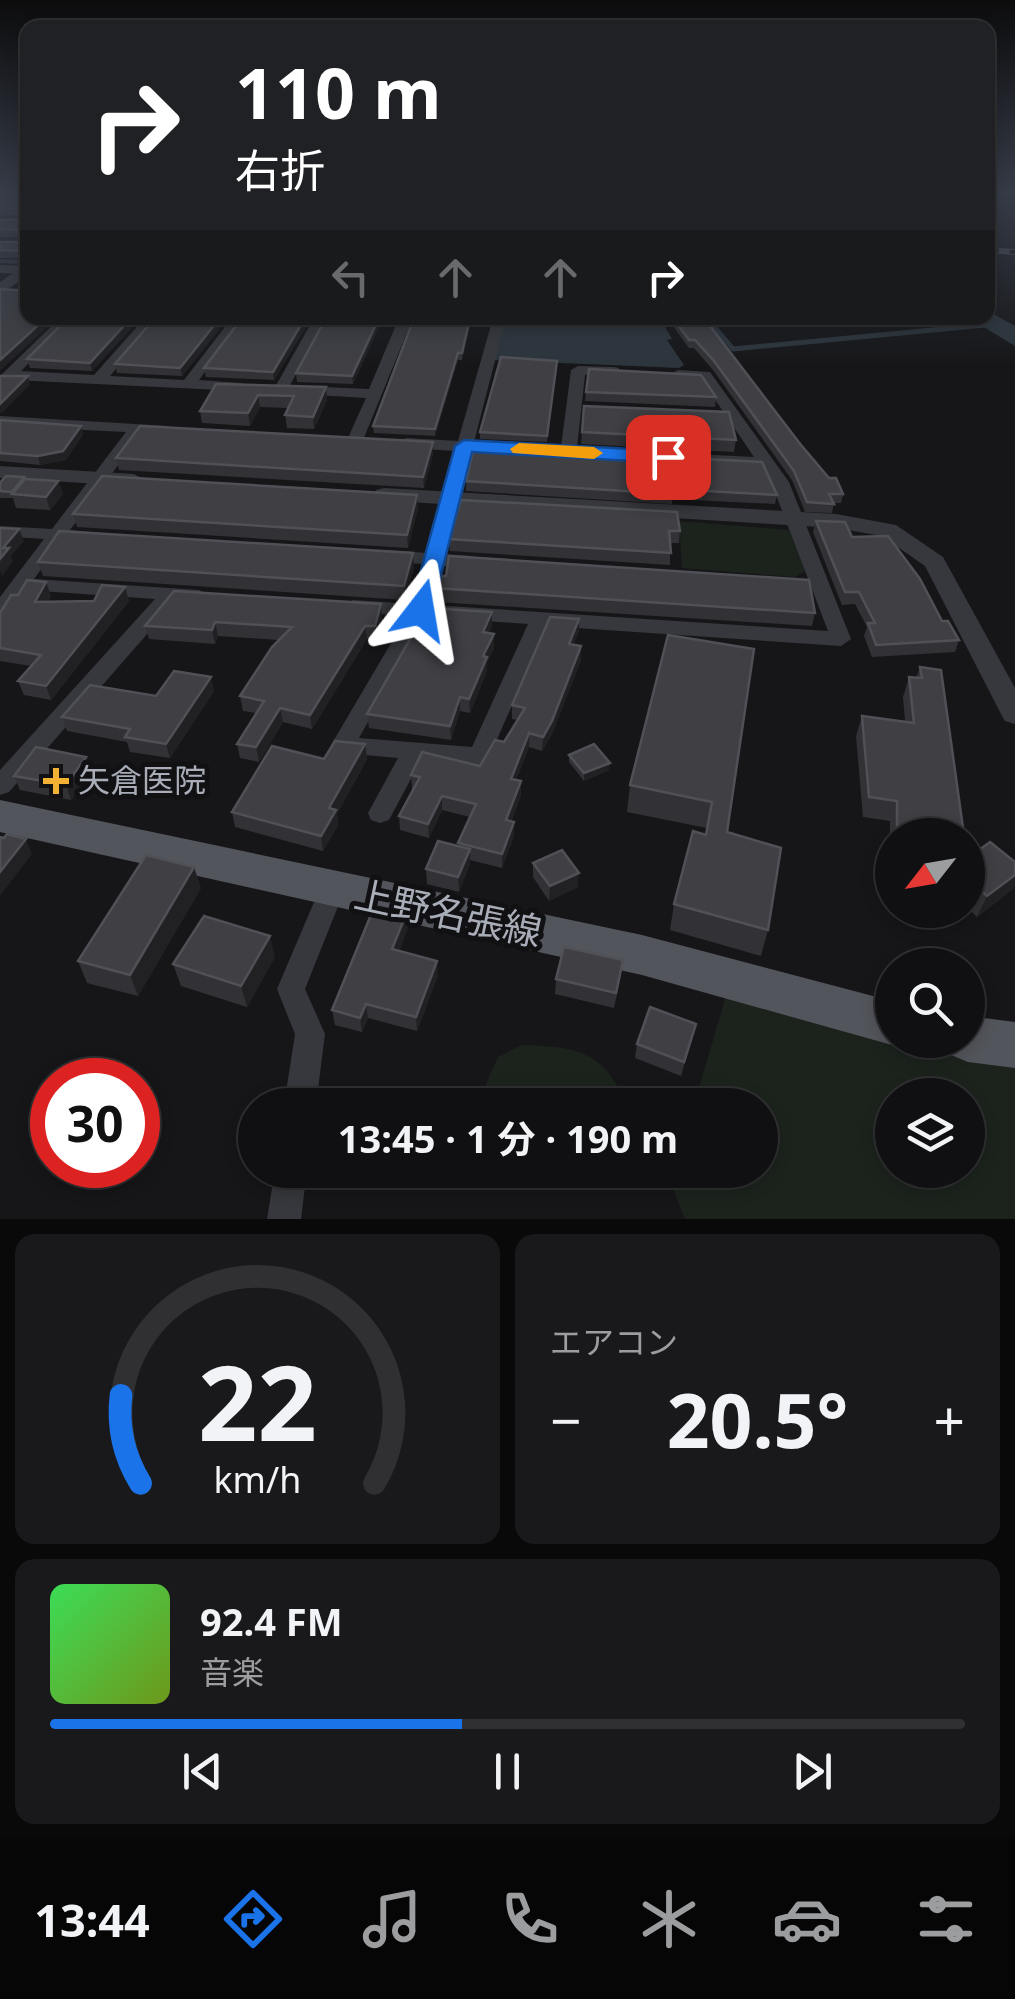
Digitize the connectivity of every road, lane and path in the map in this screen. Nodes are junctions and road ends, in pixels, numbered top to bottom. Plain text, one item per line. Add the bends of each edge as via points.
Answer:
1 (20, 274) edge
2 (0, 290) edge
3 (61, 325) edge
4 (146, 325) edge
5 (233, 325) edge
6 (318, 325) edge
7 (403, 325) edge
8 (496, 325) edge
9 (632, 372) edge
10 (669, 374) edge
11 (4, 380) edge
12 (98, 380) junction
13 (188, 385) junction
14 (281, 389) junction
15 (375, 394) junction
16 (574, 408) junction
17 (592, 410) edge
18 (0, 421) edge
19 (137, 428) junction
20 (172, 430) edge
21 (464, 446) junction
22 (568, 452) junction
23 (768, 462) junction
24 (0, 472) edge
25 (98, 478) junction
26 (154, 481) edge
27 (352, 493) edge
28 (451, 498) junction
29 (794, 518) junction
30 (0, 531) edge
31 (56, 534) junction
32 (96, 537) edge
33 (374, 556) edge
34 (434, 560) junction
35 (491, 563) edge
36 (20, 584) junction
37 (171, 594) junction
38 (228, 598) edge
39 (325, 604) edge
40 (0, 610) edge
41 (421, 610) junction
42 (540, 620) junction
43 (1015, 714) edge
44 (414, 751) junction
45 (0, 786) edge
46 (380, 813) dead end
47 (0, 816) edge
48 (332, 890) junction
49 (875, 1018) edge
50 (985, 1041) edge
51 (1015, 1045) edge
52 (302, 1088) edge
53 (288, 1188) edge
54 (284, 1219) edge

1 - 2 street
3 - 11 street
4 - 12 street
5 - 13 street
6 - 14 street
7 - 15 street
8 - 21 street
9 - 16 street via 578,370
10 - 23 street via 705,376 726,416
11 - 12 street
12 - 13 street
13 - 14 street
14 - 15 street
15 - 21 street via 364,440
16 - 17 street
16 - 22 street
18 - 19 street
19 - 20 street
19 - 25 street
21 - 22 street
21 - 28 street
22 - 23 street
23 - 29 street
24 - 25 street
25 - 26 street
25 - 31 street
27 - 28 street
28 - 29 street
28 - 34 street
29 - 42 street via 810,583 842,639
29 - 43 street via 869,525 905,538 935,562
30 - 31 street
31 - 32 street
31 - 36 street
33 - 34 street
34 - 35 street
34 - 41 street
36 - 37 street
36 - 40 street
37 - 38 street
37 - 45 street
39 - 41 street
41 - 42 street
41 - 44 street via 343,744
42 - 44 street via 479,756
44 - 46 street
47 - 48 main road, 上野名張線
48 - 49 main road, 上野名張線 via 659,959
48 - 52 street via 292,989 310,1034
50 - 51 main road
53 - 54 street

